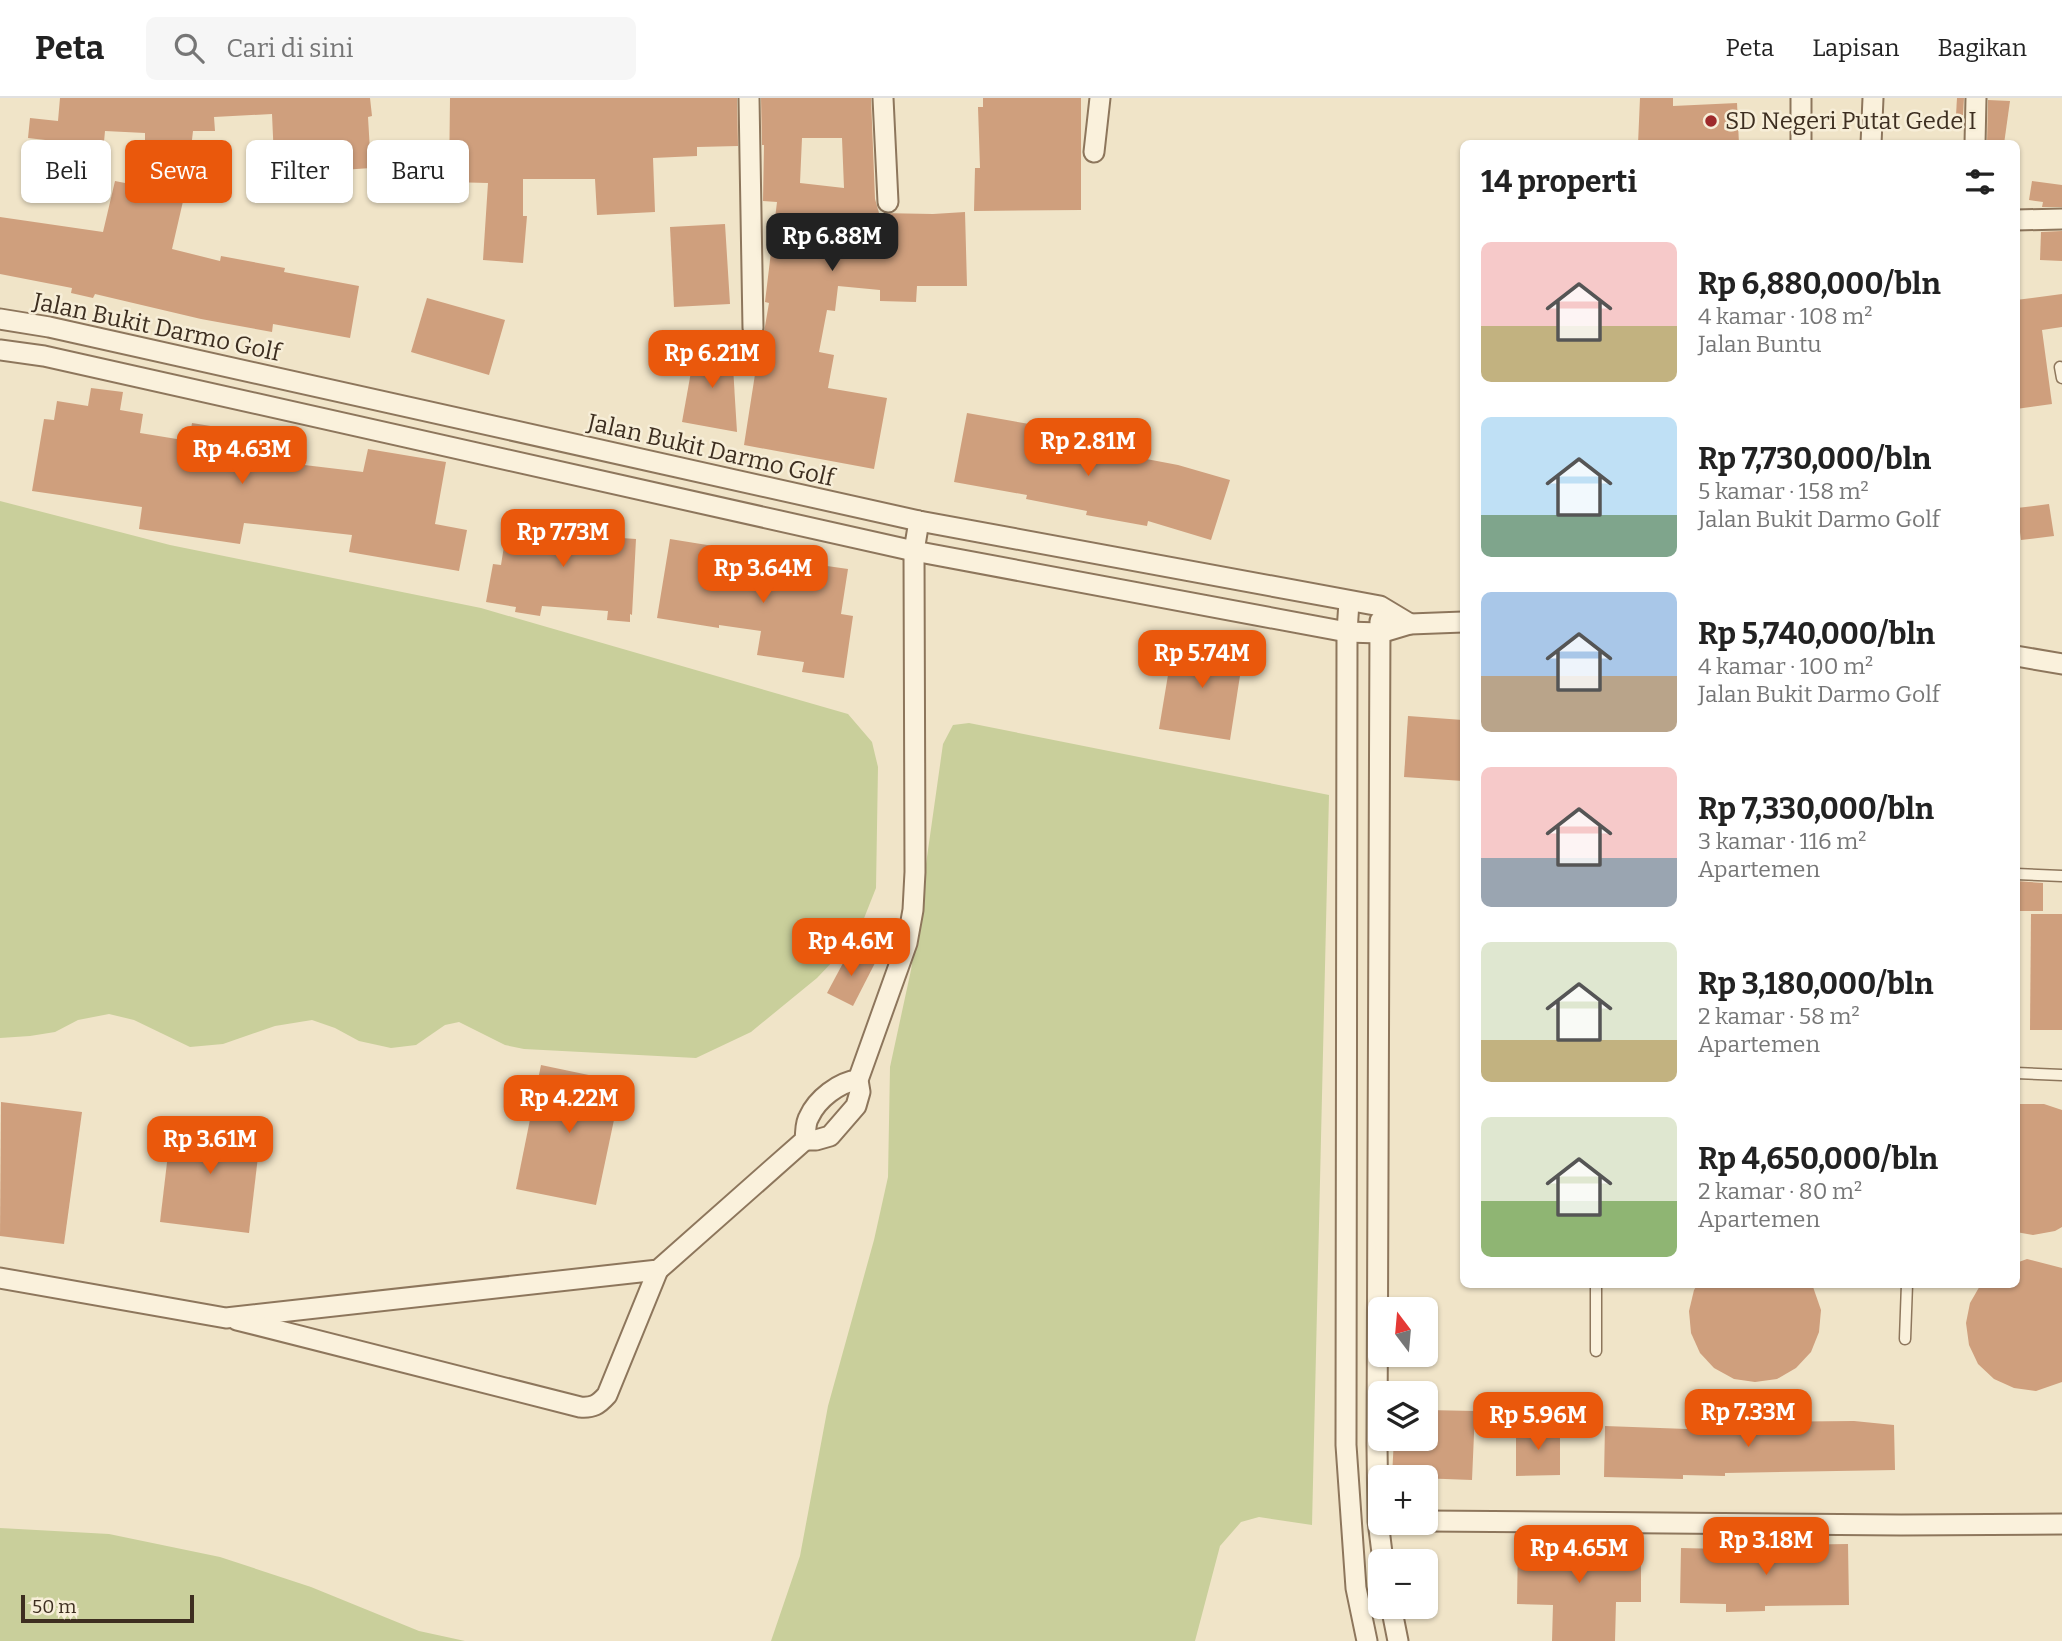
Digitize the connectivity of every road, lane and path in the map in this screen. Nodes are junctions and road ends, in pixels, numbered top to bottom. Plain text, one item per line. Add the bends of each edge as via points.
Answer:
1 (749, 98) edge
2 (883, 98) edge
3 (1100, 98) edge
4 (1801, 98) edge
5 (1873, 98) edge
6 (1976, 98) edge
7 (1801, 140) edge
8 (1871, 140) edge
9 (1975, 140) edge
10 (1094, 152) dead end
11 (888, 202) dead end
12 (2062, 219) edge
13 (2020, 220) edge
14 (0, 319) edge
15 (753, 328) dead end
16 (0, 350) edge
17 (919, 521) junction
18 (914, 551) junction
19 (1349, 601) junction
20 (1380, 606) junction
21 (1460, 622) edge
22 (1410, 624) junction
23 (1347, 632) junction
24 (1380, 633) junction
25 (2020, 657) edge
26 (2062, 664) edge
27 (2020, 874) edge
28 (2062, 876) edge
29 (2020, 1073) edge
30 (2062, 1074) edge
31 (858, 1080) junction
32 (805, 1140) junction
33 (658, 1270) junction
34 (0, 1278) edge
35 (1596, 1288) edge
36 (1907, 1288) edge
37 (226, 1318) junction
38 (1905, 1339) dead end
39 (1596, 1351) dead end
40 (1379, 1465) edge
41 (1438, 1521) edge
42 (1368, 1522) edge
43 (1351, 1524) junction
44 (2062, 1524) edge
45 (1394, 1619) edge
46 (1367, 1641) edge
47 (1398, 1641) edge

1 - 15 street
2 - 11 street
3 - 10 street
4 - 7 street
5 - 8 street
6 - 9 street
12 - 13 street
14 - 17 street, Jalan Bukit Darmo Golf
16 - 18 street via 58,359
17 - 18 street
17 - 19 street, Jalan Bukit Darmo Golf
18 - 23 street
18 - 31 street via 913,909 907,943
19 - 20 street, Jalan Bukit Darmo Golf
19 - 23 street
20 - 22 street, Jalan Bukit Darmo Golf
20 - 24 street
21 - 22 street
22 - 24 street
23 - 24 street
23 - 43 street via 1346,1445
24 - 40 street
25 - 26 street
27 - 28 lane
29 - 30 lane
31 - 32 street via 834,1088 809,1115
31 - 32 street via 856,1106 830,1136
32 - 33 street
33 - 37 street
33 - 37 street via 607,1395 589,1408
34 - 37 street
35 - 39 lane
36 - 38 lane
41 - 44 street
42 - 43 street
43 - 46 street via 1356,1588
45 - 47 street

